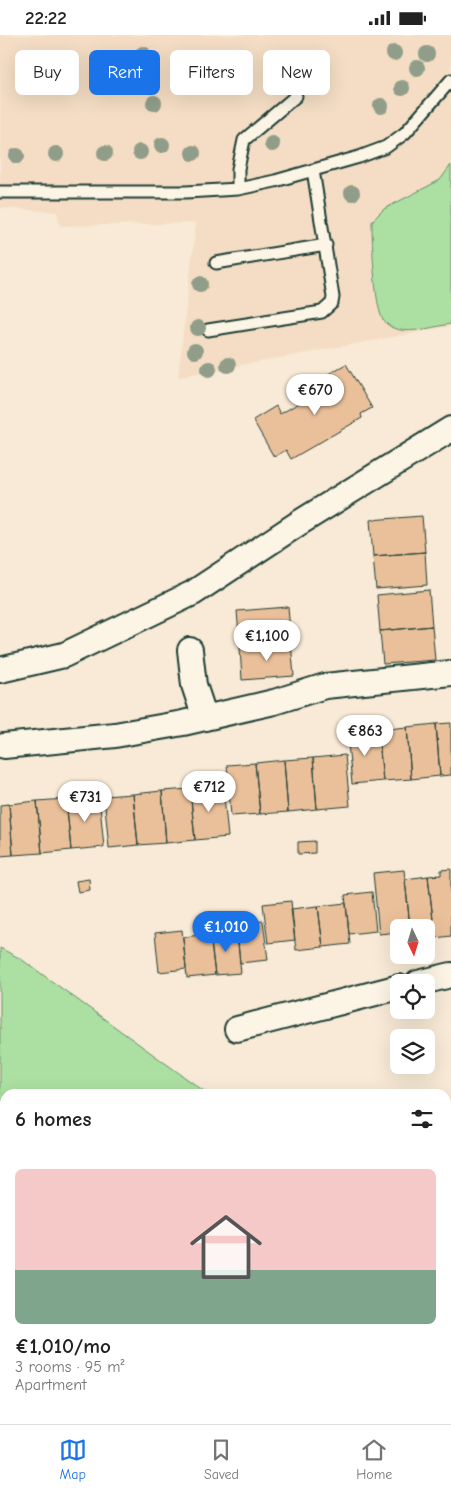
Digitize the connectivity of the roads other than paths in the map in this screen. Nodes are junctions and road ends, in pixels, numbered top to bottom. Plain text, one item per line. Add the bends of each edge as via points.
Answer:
1 (451, 80) edge
2 (296, 96) dead end
3 (313, 170) junction
4 (238, 189) junction
5 (0, 192) edge
6 (326, 245) junction
7 (216, 263) dead end
8 (208, 330) dead end
9 (451, 431) edge
10 (190, 650) dead end
11 (0, 670) edge
12 (451, 673) edge
13 (205, 718) junction
14 (4, 746) dead end
15 (451, 975) edge
16 (435, 979) edge
17 (390, 989) edge
18 (237, 1029) dead end

1 - 3 lane via 424,114 396,141 374,152
2 - 4 lane via 244,140
3 - 4 lane
3 - 6 lane
4 - 5 lane
6 - 7 lane
6 - 8 lane via 333,297 332,303 322,313
9 - 11 street via 299,523 193,593 64,655
10 - 13 street via 194,685
12 - 13 street via 325,687
13 - 14 street via 115,735
15 - 16 street
17 - 18 street

